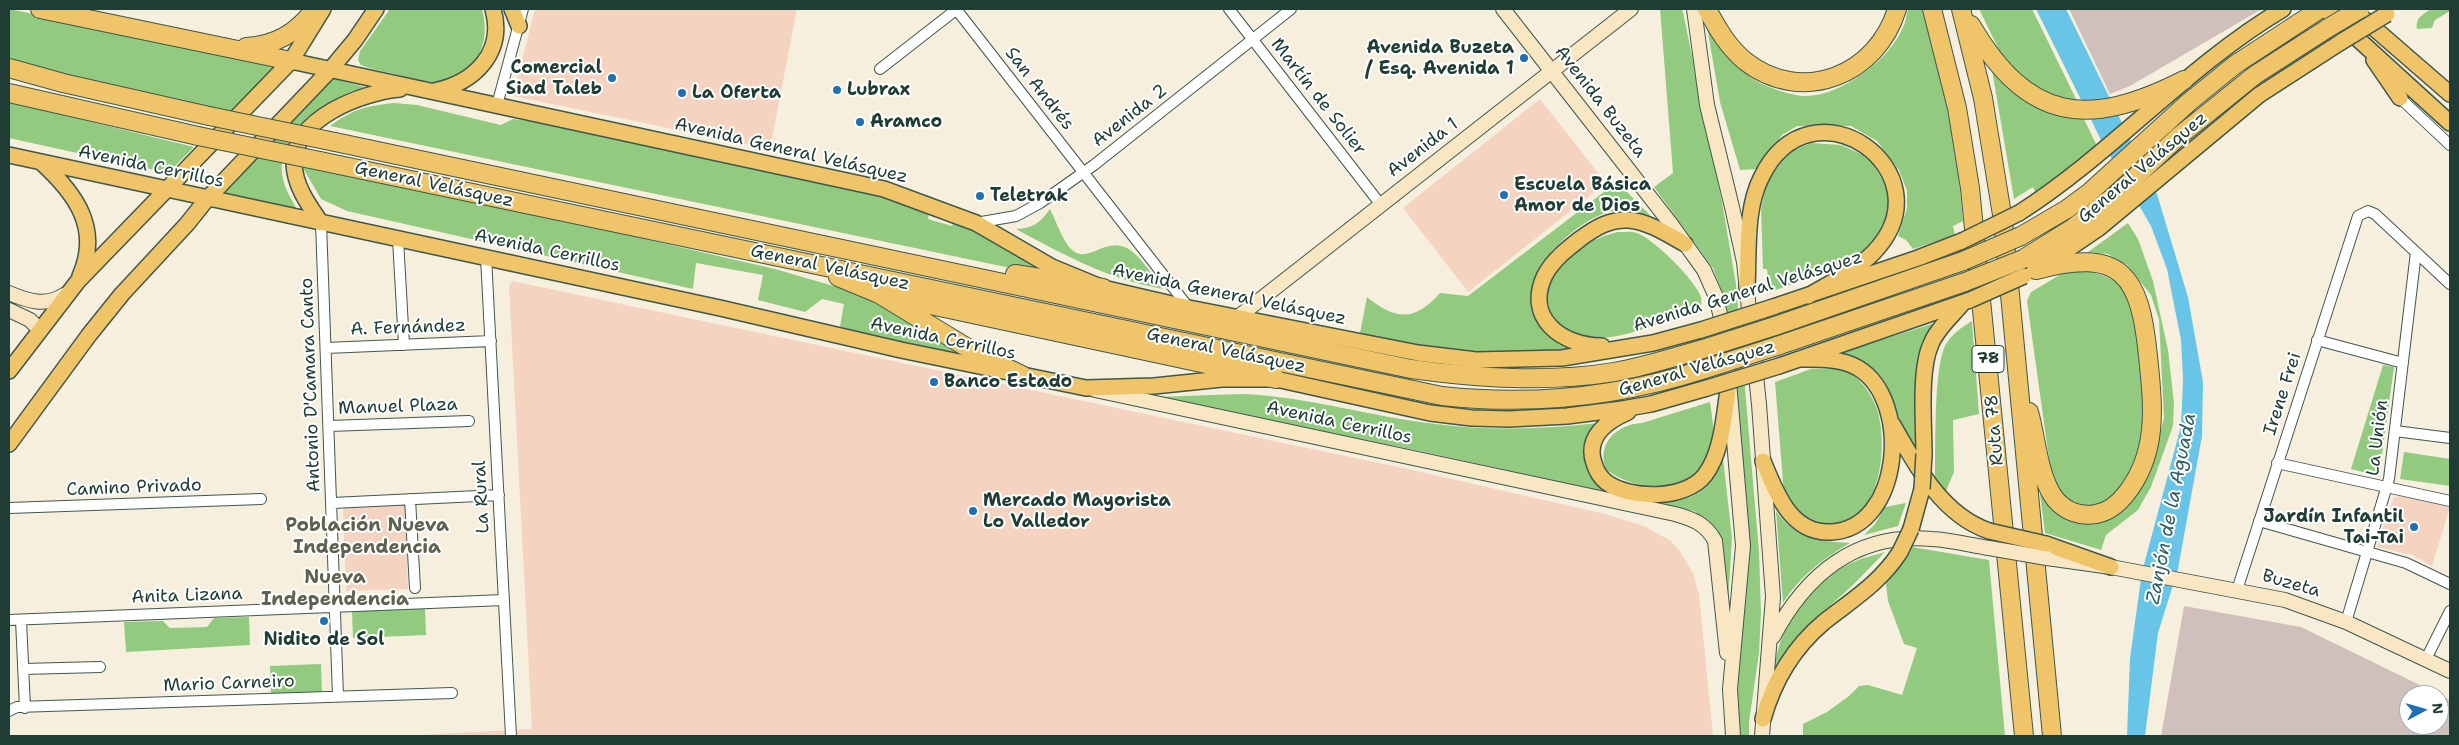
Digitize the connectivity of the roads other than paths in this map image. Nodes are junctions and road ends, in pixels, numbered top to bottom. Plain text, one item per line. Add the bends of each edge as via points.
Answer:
1 (40, 9) edge
2 (315, 9) edge
3 (323, 9) edge
4 (376, 9) edge
5 (493, 9) edge
6 (512, 9) edge
7 (523, 9) edge
8 (956, 9) edge
9 (1228, 9) edge
10 (1291, 9) edge
11 (1503, 9) edge
12 (1631, 9) edge
13 (1694, 9) edge
14 (1707, 9) edge
15 (1897, 9) edge
16 (1932, 9) edge
17 (1962, 9) edge
18 (2283, 9) edge
19 (2352, 9) edge
20 (2360, 9) edge
21 (2319, 10) edge
22 (2392, 12) edge
23 (519, 26) junction
24 (1252, 39) junction
25 (2364, 44) junction
26 (226, 47) junction
27 (291, 61) junction
28 (9, 68) edge
29 (880, 69) dead end
30 (330, 70) junction
31 (1552, 71) junction
32 (2184, 80) junction
33 (409, 88) junction
34 (9, 92) edge
35 (430, 92) junction
36 (2450, 94) edge
37 (2400, 98) joint
38 (497, 105) junction
39 (2450, 124) edge
40 (2450, 145) edge
41 (9, 155) edge
42 (40, 162) junction
43 (1084, 173) junction
44 (166, 188) junction
45 (207, 199) junction
46 (2119, 202) junction
47 (1381, 204) junction
48 (322, 223) junction
49 (976, 223) junction
50 (398, 239) junction
51 (1685, 244) junction
52 (2416, 252) junction
53 (876, 256) junction
54 (486, 257) junction
55 (803, 262) junction
56 (2028, 268) junction
57 (78, 281) junction
58 (2450, 284) edge
59 (1747, 287) junction
60 (1103, 288) junction
61 (9, 293) edge
62 (879, 294) junction
63 (64, 295) junction
64 (1808, 296) junction
65 (1967, 301) junction
66 (1189, 308) junction
67 (9, 310) edge
68 (1238, 317) junction
69 (39, 329) junction
70 (2317, 340) junction
71 (490, 341) junction
72 (1653, 343) junction
73 (404, 345) junction
74 (326, 348) junction
75 (1799, 359) junction
76 (2403, 363) junction
77 (9, 371) edge
78 (1022, 375) junction
79 (1276, 379) junction
80 (2018, 383) junction
81 (1729, 384) junction
82 (1086, 388) junction
83 (1651, 404) junction
84 (469, 421) dead end
85 (1891, 422) junction
86 (329, 426) junction
87 (2395, 431) junction
88 (2450, 438) edge
89 (9, 444) edge
90 (1763, 461) junction
91 (2277, 463) junction
92 (2388, 488) junction
93 (498, 495) junction
94 (260, 499) dead end
95 (410, 499) junction
96 (2450, 501) edge
97 (332, 503) junction
98 (9, 508) edge
99 (2258, 521) junction
100 (2046, 551) junction
101 (2368, 552) junction
102 (2111, 567) joint
103 (2450, 584) edge
104 (415, 588) dead end
105 (2237, 590) junction
106 (504, 600) junction
107 (336, 606) junction
108 (2450, 611) edge
109 (9, 620) edge
110 (21, 620) junction
111 (2346, 622) junction
112 (1771, 642) junction
113 (2426, 659) junction
114 (100, 667) dead end
115 (23, 669) junction
116 (2450, 671) edge
117 (1730, 689) junction
118 (452, 693) dead end
119 (338, 696) junction
120 (25, 708) junction
121 (9, 712) edge
122 (1764, 719) junction
123 (512, 736) edge
124 (1733, 736) edge
125 (1762, 736) edge
126 (2024, 736) edge
127 (2052, 736) edge

1 - 26 highway
2 - 26 highway via 298,28 282,39 254,46
3 - 27 main road
4 - 30 main road
5 - 35 main road via 495,41 483,65 460,83
6 - 23 main road
7 - 23 street
8 - 29 street
8 - 43 street, San Andrés
9 - 24 street, Martín de Solier
10 - 24 street, Avenida 2
11 - 31 main road, Avenida Buzeta
12 - 31 main road, Avenida 1
13 - 59 main road via 1707,105 1732,206
14 - 15 highway via 1726,41 1746,62 1772,76 1799,82 1836,76 1858,65 1880,44
16 - 126 highway, Ruta 78 / 78 via 1957,108 1970,188
17 - 32 highway via 1991,57 2020,88 2045,102 2083,111 2121,106
17 - 80 highway, Ruta 78 / 78 via 1997,175
18 - 32 main road, Avenida General Velásquez via 2244,33
19 - 36 main road
20 - 46 highway, General Velásquez, bridge via 2255,75 2155,158
21 - 25 main road
21 - 53 highway, General Velásquez, bridge via 2230,69 2108,177 2067,209 2021,236 1963,261 1775,326 1622,370 1549,378 1468,376 1411,369
22 - 46 main road, bridge via 2259,95 2160,178
23 - 38 street
24 - 43 street, Avenida 2
24 - 47 street, Martín de Solier
25 - 37 main road
25 - 39 main road
26 - 27 highway
27 - 30 main road, Avenida General Velásquez
27 - 44 main road
28 - 53 highway, General Velásquez, bridge via 209,116
30 - 33 main road, Avenida General Velásquez
30 - 45 main road
31 - 47 main road, Avenida 1
31 - 51 main road, Avenida Buzeta
32 - 64 main road, Avenida General Velásquez, bridge via 2060,186 2019,213 1962,241
33 - 35 main road, Avenida General Velásquez
33 - 48 main road via 369,94 348,102 330,112 303,138 294,156 296,176 301,191
34 - 55 highway, General Velásquez, bridge via 198,136
35 - 38 main road, Avenida General Velásquez
37 - 40 street
38 - 49 main road, Avenida General Velásquez via 884,189
41 - 42 main road, Avenida Cerrillos
42 - 44 main road, Avenida Cerrillos
42 - 57 main road via 70,192 84,219 87,250
43 - 49 street, Avenida 2 via 1027,211
43 - 66 street, San Andrés
44 - 45 main road, Avenida Cerrillos
44 - 57 main road
45 - 48 main road, Avenida Cerrillos
45 - 89 main road via 105,314
46 - 56 highway, General Velásquez via 2073,228
47 - 68 main road, Avenida 1
48 - 50 main road, Avenida Cerrillos
48 - 74 street, Antonio D'Camara Canto
49 - 60 main road, Avenida General Velásquez via 1052,267
50 - 54 main road, Avenida Cerrillos
50 - 73 street
51 - 72 main road via 1643,223 1627,220 1610,222 1595,228 1566,250 1550,267 1542,282 1540,300 1544,316 1554,331 1568,341 1596,346
51 - 81 main road, Avenida Buzeta via 1709,279 1716,297 1726,335
52 - 58 street
52 - 70 street, Irene Frei via 2375,214 2364,212 2356,219
52 - 76 street, La Unión
53 - 60 highway
54 - 71 street, La Rural
54 - 78 main road, Avenida Cerrillos
55 - 56 highway, General Velásquez, bridge via 1442,396 1504,401 1575,398 1650,385 1965,282
55 - 62 highway
56 - 65 main road, bridge
56 - 80 highway via 2074,261 2107,265 2127,279 2140,302 2145,324 2153,428 2143,467 2116,505 2097,514 2081,514 2056,500 2045,477
57 - 63 main road
59 - 64 main road via 1753,208 1766,168 1782,149 1801,137 1836,132 1868,147 1885,163 1893,182 1896,208 1888,232 1874,252
59 - 90 main road
60 - 66 main road, Avenida General Velásquez
61 - 63 main road via 39,302 52,301
62 - 78 highway via 976,353
62 - 79 highway
63 - 69 main road
64 - 72 main road, Avenida General Velásquez, bridge
65 - 75 main road
65 - 122 main road, bridge via 1936,334 1927,354 1922,489 1911,529 1900,552 1878,580 1823,623 1799,647 1780,675
66 - 68 main road, Avenida General Velásquez
67 - 69 main road via 30,320
68 - 72 main road, Avenida General Velásquez via 1418,353 1476,360 1562,358
69 - 77 main road
70 - 76 street
70 - 91 street, Irene Frei
71 - 73 street, A. Fernández
71 - 93 street, La Rural
73 - 74 street, A. Fernández
74 - 86 street, Antonio D'Camara Canto
75 - 83 main road, bridge
75 - 85 main road via 1834,361 1858,368 1879,390
76 - 87 street, La Unión
78 - 82 main road, Avenida Cerrillos
79 - 82 main road via 1222,379
79 - 83 main road via 1406,408 1472,418 1529,419
80 - 127 highway, Ruta 78 / 78
81 - 83 main road via 1719,441 1711,465 1699,481 1677,492 1646,494 1609,484 1600,476 1592,459 1592,444 1603,426
81 - 117 main road, Avenida Buzeta via 1743,546
82 - 117 main road, Avenida Cerrillos via 1695,520 1711,534 1717,550
84 - 86 street, Manuel Plaza
85 - 90 main road via 1891,463 1884,490 1869,516 1846,530 1818,531 1795,519 1777,494
85 - 100 main road, bridge via 1946,504 1963,520
86 - 97 street, Antonio D'Camara Canto
87 - 88 street
87 - 92 street, La Unión
90 - 112 main road via 1773,597
91 - 92 street
91 - 99 street, Irene Frei
92 - 96 street
92 - 101 street, La Unión
93 - 95 street
93 - 106 street, La Rural
94 - 98 street, Camino Privado
95 - 97 street
95 - 104 street
97 - 107 street, Antonio D'Camara Canto
99 - 101 street
99 - 105 street, Irene Frei
100 - 102 main road
100 - 112 main road, bridge via 1989,548 1933,538 1883,541 1832,565 1809,584 1787,612
101 - 103 street via 2406,563
101 - 111 street, La Unión
102 - 105 main road, Buzeta
105 - 111 main road, Buzeta via 2285,600
106 - 107 street, Anita Lizana
106 - 123 street, La Rural
107 - 110 street, Anita Lizana
107 - 119 street, Antonio D'Camara Canto
108 - 113 street
109 - 110 street, Anita Lizana
110 - 115 street
111 - 113 main road, Buzeta
112 - 122 main road
113 - 116 main road, Buzeta
114 - 115 street
115 - 120 street
117 - 124 main road
118 - 119 street, Mario Carneiro
119 - 120 street, Mario Carneiro
120 - 121 street, Mario Carneiro via 12,708
122 - 125 main road

